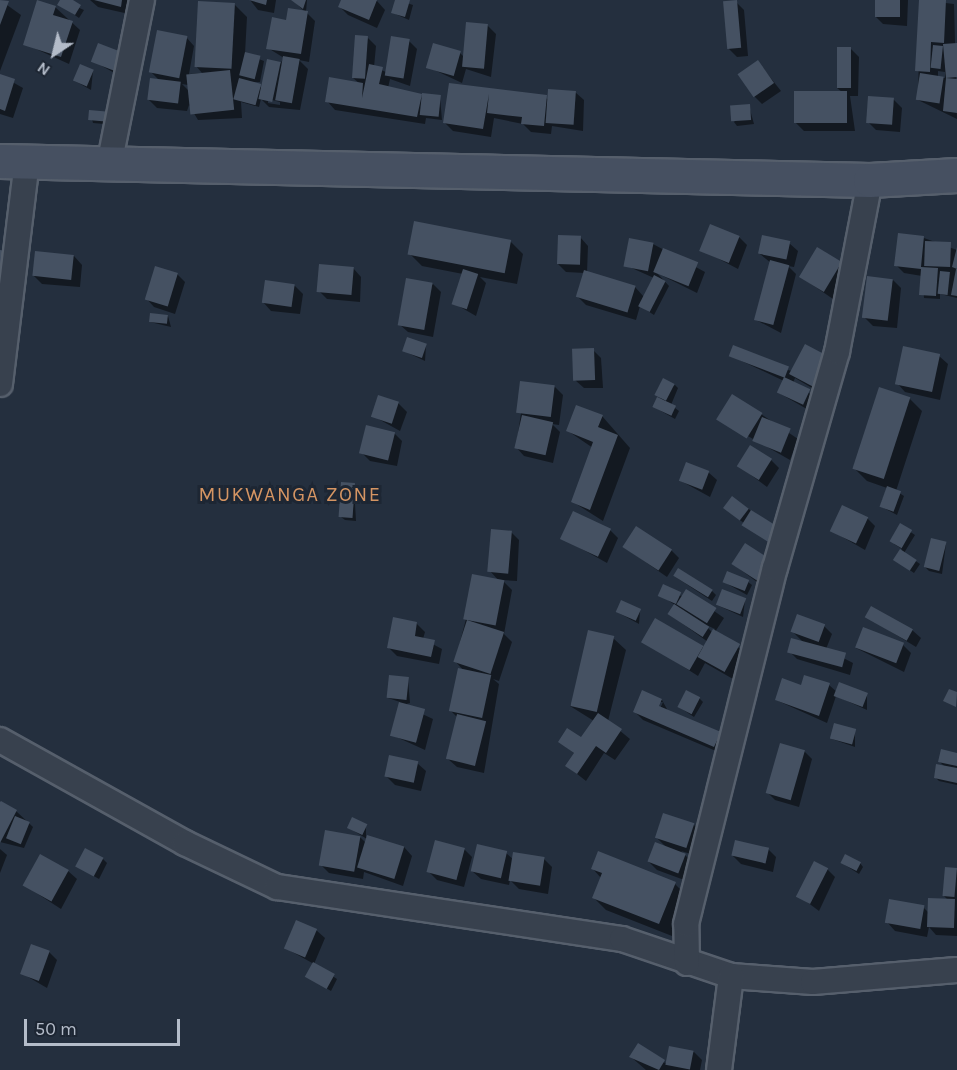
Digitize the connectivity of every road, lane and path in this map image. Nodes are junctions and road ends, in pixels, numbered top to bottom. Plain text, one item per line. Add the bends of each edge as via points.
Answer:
1 (142, 0) edge
2 (14, 161) edge
3 (109, 165) junction
4 (957, 175) edge
5 (870, 180) junction
6 (0, 384) edge
7 (0, 740) edge
8 (687, 963) junction
9 (957, 970) edge
10 (731, 976) junction
11 (719, 1070) edge

1 - 3 street
2 - 3 main road
2 - 6 street
3 - 5 main road
4 - 5 main road
5 - 8 street via 837,352 775,568 686,924
7 - 8 street via 185,843 277,887 622,939
8 - 10 street
9 - 10 street via 813,982
10 - 11 street

